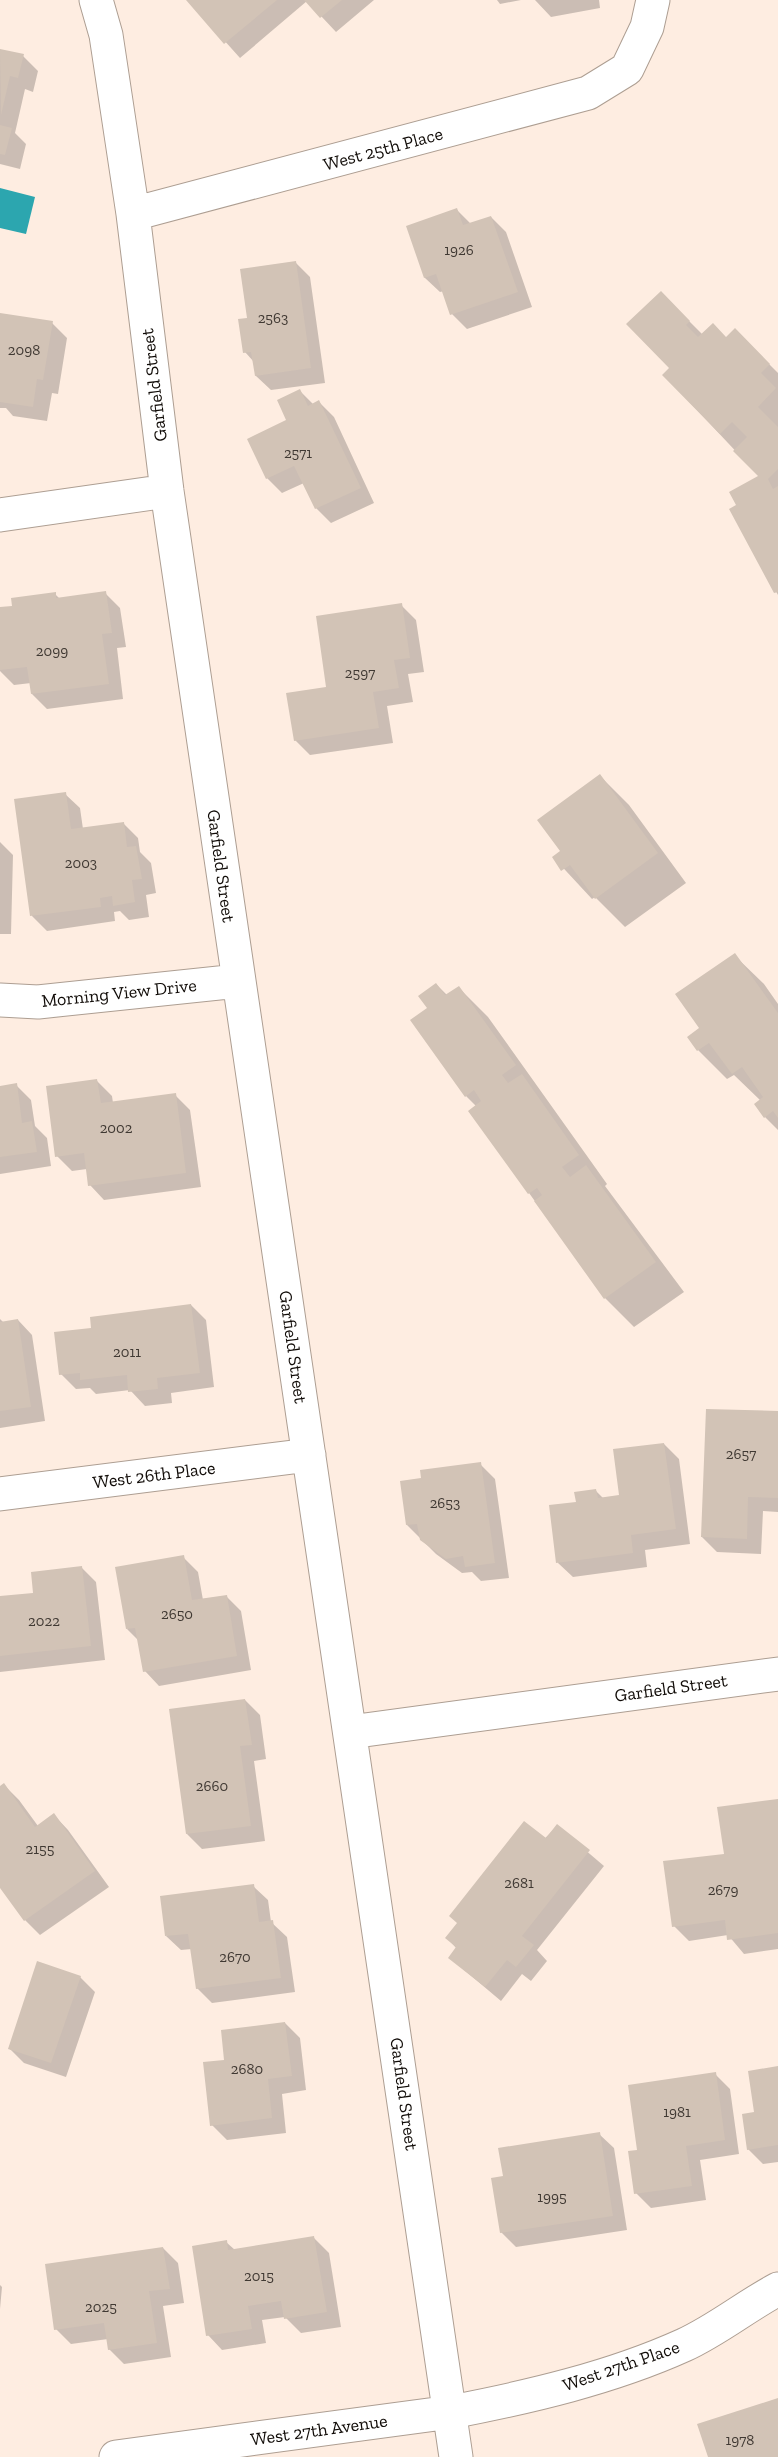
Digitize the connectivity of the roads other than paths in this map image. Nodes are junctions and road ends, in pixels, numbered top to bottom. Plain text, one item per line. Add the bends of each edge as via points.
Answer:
1 (96, 0) edge
2 (653, 0) edge
3 (133, 214) junction
4 (167, 491) junction
5 (0, 515) edge
6 (238, 981) junction
7 (0, 1000) edge
8 (309, 1455) junction
9 (0, 1494) edge
10 (778, 1674) edge
11 (350, 1732) junction
12 (778, 2289) edge
13 (451, 2412) junction
14 (116, 2457) edge
15 (456, 2457) edge

1 - 3 street, Garfield Street via 106,35
2 - 3 street, West 25th Place via 627,69 588,93
3 - 4 street, Garfield Street
4 - 5 street
4 - 6 street, Garfield Street
6 - 7 street, Morning View Drive via 38,1002
6 - 8 street, Garfield Street
8 - 9 street, West 26th Place
8 - 11 street, Garfield Street
10 - 11 street, Garfield Street
11 - 13 street, Garfield Street
12 - 13 street, West 27th Place via 684,2345 594,2378
13 - 14 street, West 27th Avenue
13 - 15 street, Garfield Street

